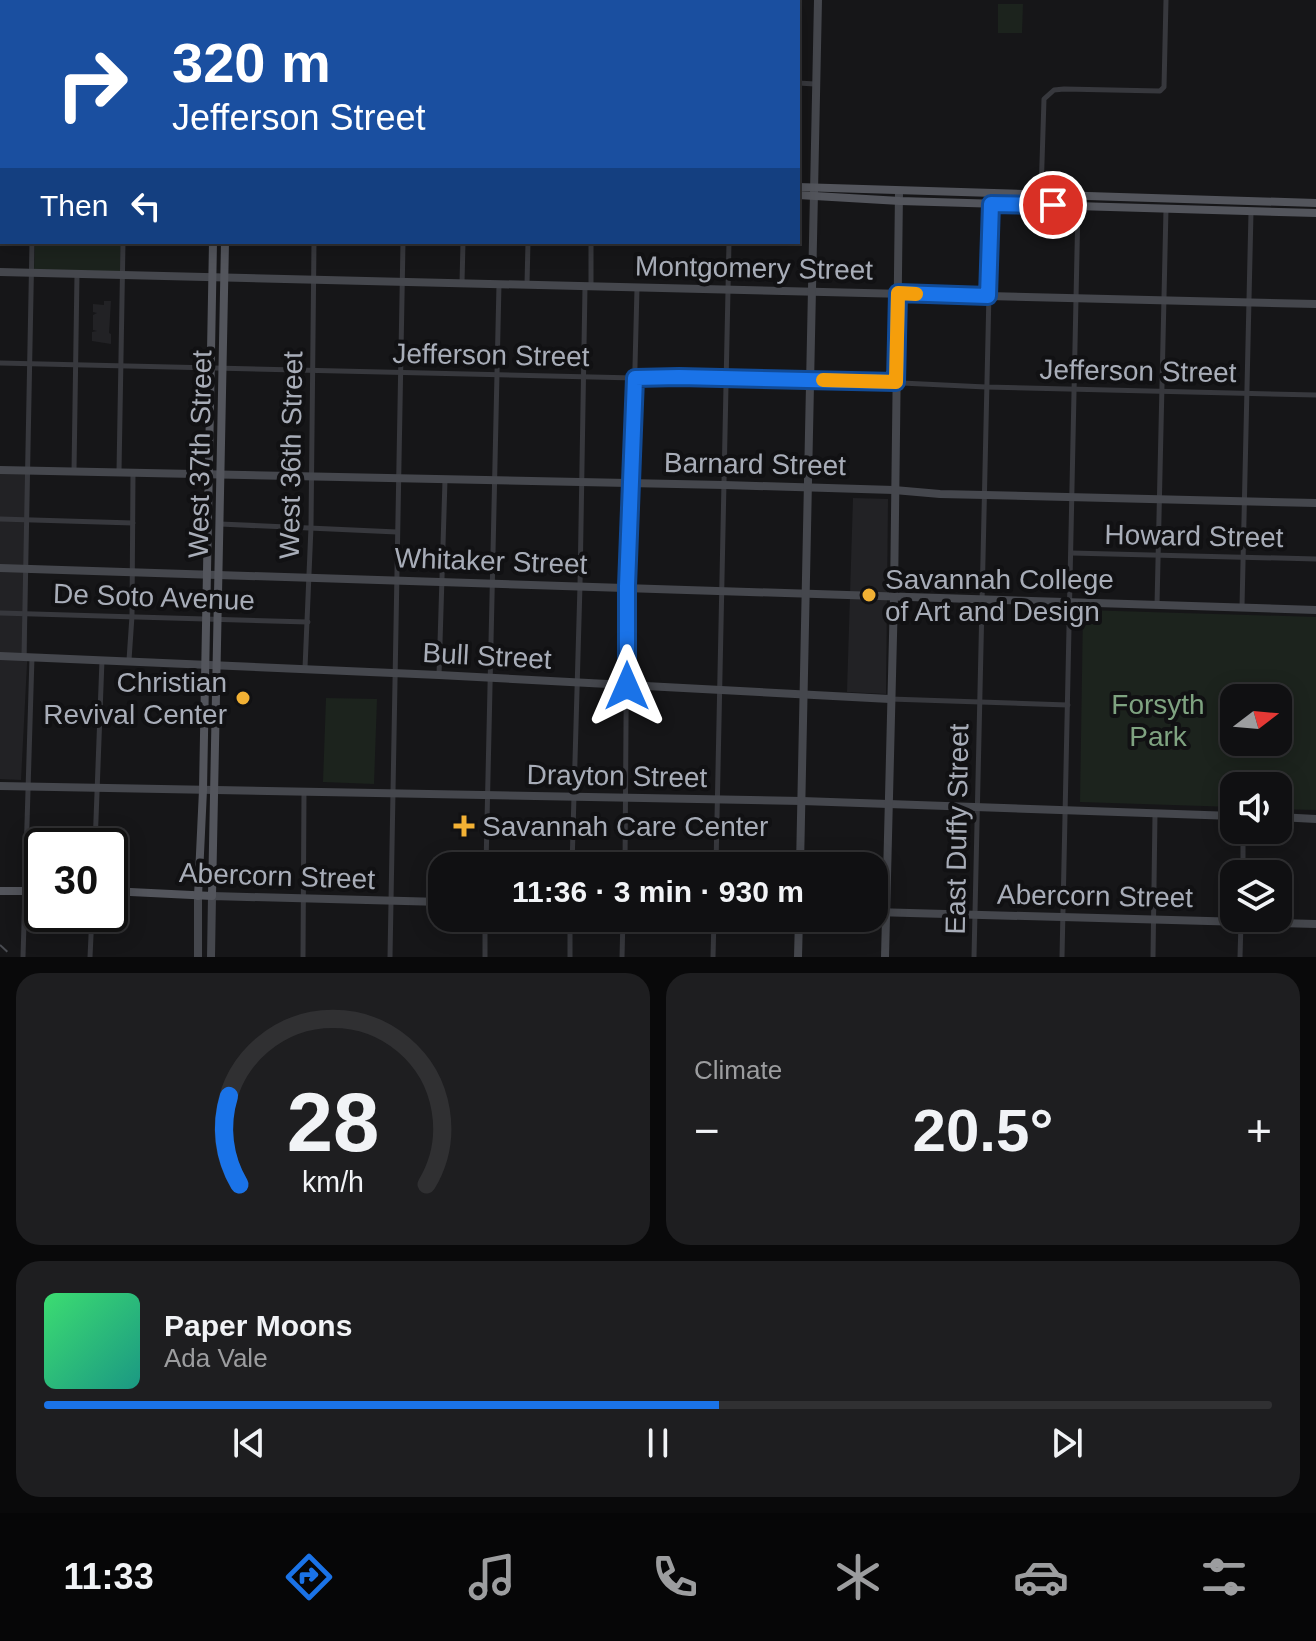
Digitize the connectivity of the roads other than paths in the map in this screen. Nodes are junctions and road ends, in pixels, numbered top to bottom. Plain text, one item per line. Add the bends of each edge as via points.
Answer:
1 (818, 0) edge
2 (1166, 0) edge
3 (800, 83) edge
4 (815, 84) junction
5 (800, 188) edge
6 (814, 192) junction
7 (1041, 194) junction
8 (800, 195) edge
9 (1078, 196) junction
10 (899, 197) junction
11 (1316, 203) edge
12 (991, 204) junction
13 (1078, 206) junction
14 (1166, 209) junction
15 (1251, 212) junction
16 (1316, 213) edge
17 (32, 244) edge
18 (123, 244) edge
19 (213, 244) edge
20 (225, 244) edge
21 (314, 244) edge
22 (403, 244) edge
23 (463, 244) edge
24 (528, 244) edge
25 (591, 244) edge
26 (729, 244) edge
27 (0, 272) edge
28 (32, 273) junction
29 (77, 274) junction
30 (122, 275) junction
31 (213, 278) junction
32 (224, 278) junction
33 (313, 280) junction
34 (403, 282) junction
35 (462, 284) junction
36 (499, 284) junction
37 (527, 285) junction
38 (588, 287) junction
39 (637, 288) junction
40 (728, 290) junction
41 (811, 292) junction
42 (898, 293) junction
43 (988, 296) junction
44 (1077, 299) junction
45 (1164, 301) junction
46 (1248, 303) junction
47 (1316, 304) edge
48 (0, 363) edge
49 (30, 364) junction
50 (75, 365) junction
51 (120, 366) junction
52 (210, 368) junction
53 (224, 368) junction
54 (311, 371) junction
55 (401, 373) junction
56 (497, 375) junction
57 (583, 377) junction
58 (635, 378) junction
59 (726, 378) junction
60 (811, 379) junction
61 (896, 382) junction
62 (986, 387) junction
63 (1075, 389) junction
64 (1162, 391) junction
65 (1246, 393) junction
66 (1316, 395) edge
67 (0, 470) edge
68 (28, 470) junction
69 (74, 472) junction
70 (119, 473) junction
71 (133, 473) junction
72 (208, 475) junction
73 (222, 475) junction
74 (312, 476) junction
75 (398, 478) junction
76 (445, 479) junction
77 (493, 480) junction
78 (582, 482) junction
79 (632, 483) junction
80 (724, 485) junction
81 (807, 487) junction
82 (894, 490) junction
83 (984, 495) junction
84 (1072, 497) junction
85 (1160, 499) junction
86 (1244, 501) junction
87 (1316, 503) edge
88 (0, 519) edge
89 (28, 520) junction
90 (133, 523) junction
91 (220, 524) junction
92 (311, 527) junction
93 (397, 532) junction
94 (1071, 553) junction
95 (1158, 556) junction
96 (1243, 558) junction
97 (1316, 559) edge
98 (0, 568) edge
99 (27, 569) junction
100 (132, 572) junction
101 (206, 574) junction
102 (219, 575) junction
103 (309, 578) junction
104 (397, 580) junction
105 (440, 582) junction
106 (492, 583) junction
107 (580, 585) junction
108 (627, 586) junction
109 (722, 591) junction
110 (806, 593) junction
111 (894, 596) junction
112 (982, 599) junction
113 (1070, 602) junction
114 (1157, 606) junction
115 (1242, 608) junction
116 (1316, 610) edge
117 (0, 613) edge
118 (26, 613) junction
119 (132, 616) junction
120 (206, 619) junction
121 (218, 619) junction
122 (308, 622) junction
123 (0, 656) edge
124 (28, 656) junction
125 (102, 659) junction
126 (129, 660) junction
127 (204, 666) junction
128 (216, 667) junction
129 (305, 669) junction
130 (396, 674) junction
131 (439, 675) junction
132 (489, 677) junction
133 (576, 682) junction
134 (627, 686) junction
135 (720, 691) junction
136 (803, 695) junction
137 (890, 699) junction
138 (979, 702) junction
139 (1068, 708) junction
140 (0, 786) edge
141 (28, 786) junction
142 (97, 787) junction
143 (203, 790) junction
144 (215, 791) junction
145 (304, 792) junction
146 (393, 794) junction
147 (487, 796) junction
148 (573, 797) junction
149 (627, 798) junction
150 (718, 800) junction
151 (802, 801) junction
152 (889, 805) junction
153 (977, 808) junction
154 (1066, 811) junction
155 (1155, 813) junction
156 (1220, 815) edge
157 (1292, 818) edge
158 (1316, 819) edge
159 (26, 828) edge
160 (96, 828) edge
161 (486, 852) edge
162 (572, 852) edge
163 (625, 852) edge
164 (716, 852) edge
165 (800, 852) edge
166 (888, 852) edge
167 (0, 891) edge
168 (24, 892) joint
169 (128, 892) edge
170 (198, 896) junction
171 (212, 896) junction
172 (304, 899) junction
173 (391, 901) junction
174 (428, 902) edge
175 (888, 912) edge
176 (975, 916) junction
177 (1063, 918) junction
178 (1153, 920) junction
179 (1220, 920) edge
180 (1292, 923) edge
181 (1316, 924) edge
182 (91, 932) edge
183 (485, 932) edge
184 (570, 932) edge
185 (623, 932) edge
186 (714, 932) edge
187 (799, 932) edge
188 (886, 932) edge
189 (1241, 932) edge
190 (23, 957) edge
191 (90, 957) edge
192 (198, 957) edge
193 (211, 957) edge
194 (303, 957) edge
195 (390, 957) edge
196 (485, 957) edge
197 (570, 957) edge
198 (622, 957) edge
199 (713, 957) edge
200 (798, 957) edge
201 (885, 957) edge
202 (974, 957) edge
203 (1062, 957) edge
204 (1153, 957) edge
205 (1240, 957) edge

1 - 4 main road
2 - 7 street via 1160,91 1064,89 1044,99
3 - 4 street
4 - 6 main road
5 - 6 main road
6 - 8 main road
6 - 10 main road
6 - 41 main road
7 - 9 main road
7 - 10 main road
9 - 11 main road
9 - 13 street
10 - 12 main road
10 - 42 main road
12 - 13 main road
12 - 43 street, East Duffy Street
13 - 14 main road
13 - 44 street
14 - 15 main road
14 - 45 street
15 - 16 main road
15 - 46 street
17 - 28 street
18 - 30 street
19 - 31 main road, West 37th Street
20 - 32 main road, West 37th Street
21 - 33 street, West 36th Street
22 - 34 street
23 - 35 street
24 - 37 street
25 - 38 street
26 - 40 street
27 - 28 main road, Montgomery Street
28 - 29 main road, Montgomery Street
28 - 49 street
29 - 30 main road, Montgomery Street
29 - 50 street
30 - 31 main road, Montgomery Street
30 - 51 street
31 - 32 main road, Montgomery Street
31 - 52 main road, West 37th Street
32 - 33 main road, Montgomery Street
32 - 53 main road, West 37th Street
33 - 34 main road, Montgomery Street
33 - 54 street, West 36th Street
34 - 35 main road, Montgomery Street
34 - 55 street
35 - 36 main road, Montgomery Street
36 - 37 main road, Montgomery Street
36 - 56 street
37 - 38 main road, Montgomery Street
38 - 39 main road, Montgomery Street
38 - 57 street
39 - 40 main road, Montgomery Street
39 - 58 street
40 - 41 main road, Montgomery Street
40 - 59 street
41 - 42 main road, Montgomery Street
41 - 60 main road
42 - 43 main road, Montgomery Street
42 - 61 main road
43 - 44 main road, Montgomery Street
43 - 62 street, East Duffy Street
44 - 45 main road, Montgomery Street
44 - 63 street
45 - 46 main road, Montgomery Street
45 - 64 street
46 - 47 main road, Montgomery Street
46 - 65 street
48 - 49 street, Jefferson Street
49 - 50 street, Jefferson Street
49 - 68 street
50 - 51 street, Jefferson Street
50 - 69 street
51 - 52 street, Jefferson Street
51 - 70 street
52 - 53 street, Jefferson Street
52 - 72 main road, West 37th Street
53 - 54 street, Jefferson Street
53 - 73 main road, West 37th Street
54 - 55 street, Jefferson Street
54 - 74 street, West 36th Street
55 - 56 street, Jefferson Street
55 - 75 street
56 - 57 street, Jefferson Street
56 - 77 street
57 - 58 street, Jefferson Street
57 - 78 street
58 - 59 street, Jefferson Street
58 - 79 street
59 - 60 street, Jefferson Street
59 - 80 street
60 - 61 street, Jefferson Street
60 - 81 main road
61 - 62 street, Jefferson Street
61 - 82 main road
62 - 63 street, Jefferson Street
62 - 83 street, East Duffy Street
63 - 64 street, Jefferson Street
63 - 84 street
64 - 65 street, Jefferson Street
64 - 85 street
65 - 66 street, Jefferson Street
65 - 86 street
67 - 68 main road, Barnard Street
68 - 69 main road, Barnard Street
68 - 89 street
69 - 70 main road, Barnard Street
70 - 71 main road, Barnard Street
71 - 72 main road, Barnard Street
71 - 90 street
72 - 73 main road, Barnard Street
72 - 101 main road, West 37th Street
73 - 74 main road, Barnard Street
73 - 91 main road, West 37th Street
74 - 75 main road, Barnard Street
74 - 92 street, West 36th Street
75 - 76 main road, Barnard Street
75 - 93 street
76 - 77 main road, Barnard Street
76 - 105 street
77 - 78 main road, Barnard Street
77 - 106 street
78 - 79 main road, Barnard Street
78 - 107 street
79 - 80 main road, Barnard Street
79 - 108 street
80 - 81 main road, Barnard Street
80 - 109 street
81 - 82 main road, Barnard Street
81 - 110 main road
82 - 83 main road, Barnard Street
82 - 111 main road
83 - 84 main road, Barnard Street
83 - 112 street, East Duffy Street
84 - 85 main road, Barnard Street
84 - 94 street
85 - 86 main road, Barnard Street
85 - 95 street
86 - 87 main road, Barnard Street
86 - 96 street
88 - 89 street
89 - 90 street
89 - 99 street
90 - 100 street
91 - 92 street
91 - 102 main road, West 37th Street
92 - 93 street
92 - 103 street, West 36th Street
93 - 104 street
94 - 95 street, Howard Street
94 - 113 street
95 - 96 street, Howard Street
95 - 114 street
96 - 97 street, Howard Street
96 - 115 street
98 - 99 main road, Whitaker Street
99 - 100 main road, Whitaker Street
99 - 118 street
100 - 101 main road, Whitaker Street
100 - 119 street
101 - 102 main road, Whitaker Street
101 - 120 main road, West 37th Street
102 - 103 main road, Whitaker Street
102 - 121 main road, West 37th Street
103 - 104 main road, Whitaker Street
103 - 122 street, West 36th Street
104 - 105 main road, Whitaker Street
104 - 130 street
105 - 106 main road, Whitaker Street
105 - 131 street
106 - 107 main road, Whitaker Street
106 - 132 street
107 - 108 main road, Whitaker Street
107 - 133 street
108 - 109 main road, Whitaker Street
108 - 134 street
109 - 110 main road, Whitaker Street
109 - 135 street
110 - 111 main road, Whitaker Street
110 - 136 main road
111 - 112 main road, Whitaker Street
111 - 137 main road
112 - 113 main road, Whitaker Street
112 - 138 street, East Duffy Street
113 - 114 main road, Whitaker Street
113 - 139 street
114 - 115 main road, Whitaker Street
115 - 116 main road, Whitaker Street
117 - 118 street, De Soto Avenue
118 - 119 street, De Soto Avenue
118 - 124 street
119 - 120 street, De Soto Avenue
119 - 126 street
120 - 121 street, De Soto Avenue
120 - 127 main road, West 37th Street
121 - 122 street, De Soto Avenue
121 - 128 main road, West 37th Street
122 - 129 street, West 36th Street
123 - 124 main road, Bull Street
124 - 125 main road, Bull Street
124 - 141 street
125 - 126 main road, Bull Street
125 - 142 street
126 - 127 main road, Bull Street
127 - 128 main road, Bull Street
127 - 143 main road, West 37th Street
128 - 129 main road, Bull Street
128 - 144 main road, West 37th Street
129 - 130 main road, Bull Street
130 - 131 main road, Bull Street
130 - 146 street
131 - 132 main road, Bull Street
132 - 133 main road, Bull Street
132 - 147 street
133 - 134 main road, Bull Street
133 - 148 street
134 - 135 main road, Bull Street
134 - 149 street
135 - 136 main road, Bull Street
135 - 150 street
136 - 137 main road, Bull Street
136 - 151 main road
137 - 138 street, Bull Street
137 - 152 main road
138 - 139 street, Bull Street
138 - 153 street, East Duffy Street
139 - 154 street
140 - 141 main road, Drayton Street
141 - 142 main road, Drayton Street
141 - 159 street
142 - 143 main road, Drayton Street
142 - 160 street
143 - 144 main road, Drayton Street
143 - 170 main road, West 37th Street
144 - 145 main road, Drayton Street
144 - 171 main road, West 37th Street
145 - 146 main road, Drayton Street
145 - 172 street
146 - 147 main road, Drayton Street
146 - 173 street
147 - 148 main road, Drayton Street
147 - 161 street
148 - 149 main road, Drayton Street
148 - 162 street
149 - 150 main road, Drayton Street
149 - 163 street
150 - 151 main road, Drayton Street
150 - 164 street
151 - 152 main road, Drayton Street
151 - 165 main road
152 - 153 main road, Drayton Street
152 - 166 main road
153 - 154 main road, Drayton Street
153 - 176 street, East Duffy Street
154 - 155 main road, Drayton Street
154 - 177 street
155 - 156 main road, Drayton Street
155 - 178 street
157 - 158 main road
167 - 168 main road
168 - 190 street
169 - 170 main road, Abercorn Street
170 - 171 main road, Abercorn Street
170 - 192 main road
171 - 172 main road, Abercorn Street
171 - 193 main road
172 - 173 main road, Abercorn Street
172 - 194 street
173 - 174 main road, Abercorn Street
173 - 195 street
175 - 176 main road, Abercorn Street
176 - 177 main road, Abercorn Street
176 - 202 street, East Duffy Street
177 - 178 main road, Abercorn Street
177 - 203 street
178 - 179 main road, Abercorn Street
178 - 204 street
180 - 181 main road, Abercorn Street
182 - 191 street
183 - 196 street
184 - 197 street
185 - 198 street
186 - 199 street
187 - 200 main road
188 - 201 main road
189 - 205 street

